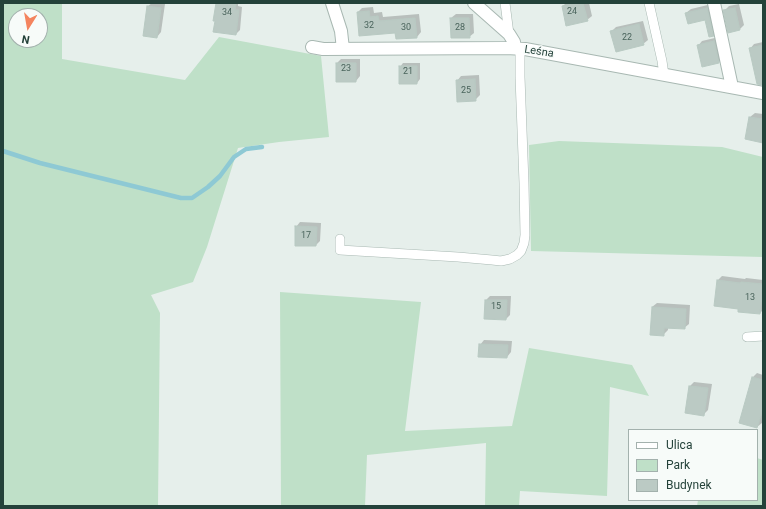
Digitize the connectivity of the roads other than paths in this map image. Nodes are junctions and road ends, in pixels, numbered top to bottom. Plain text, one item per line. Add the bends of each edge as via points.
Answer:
1 (332, 3) edge
2 (474, 3) edge
3 (505, 3) edge
4 (649, 3) edge
5 (714, 3) edge
6 (509, 34) junction
7 (312, 47) dead end
8 (344, 49) junction
9 (518, 49) junction
10 (664, 75) junction
11 (732, 87) junction
12 (763, 93) edge
13 (340, 239) dead end
14 (763, 336) edge
15 (747, 337) dead end

1 - 8 street
2 - 6 street
3 - 6 lane
4 - 10 lane
5 - 11 street
6 - 9 street
7 - 8 street, Leśna
8 - 9 street, Leśna
9 - 10 street, Leśna
9 - 13 lane via 525,234 521,251 510,259 501,261 340,250
10 - 11 street, Leśna
11 - 12 street, Leśna
14 - 15 lane

